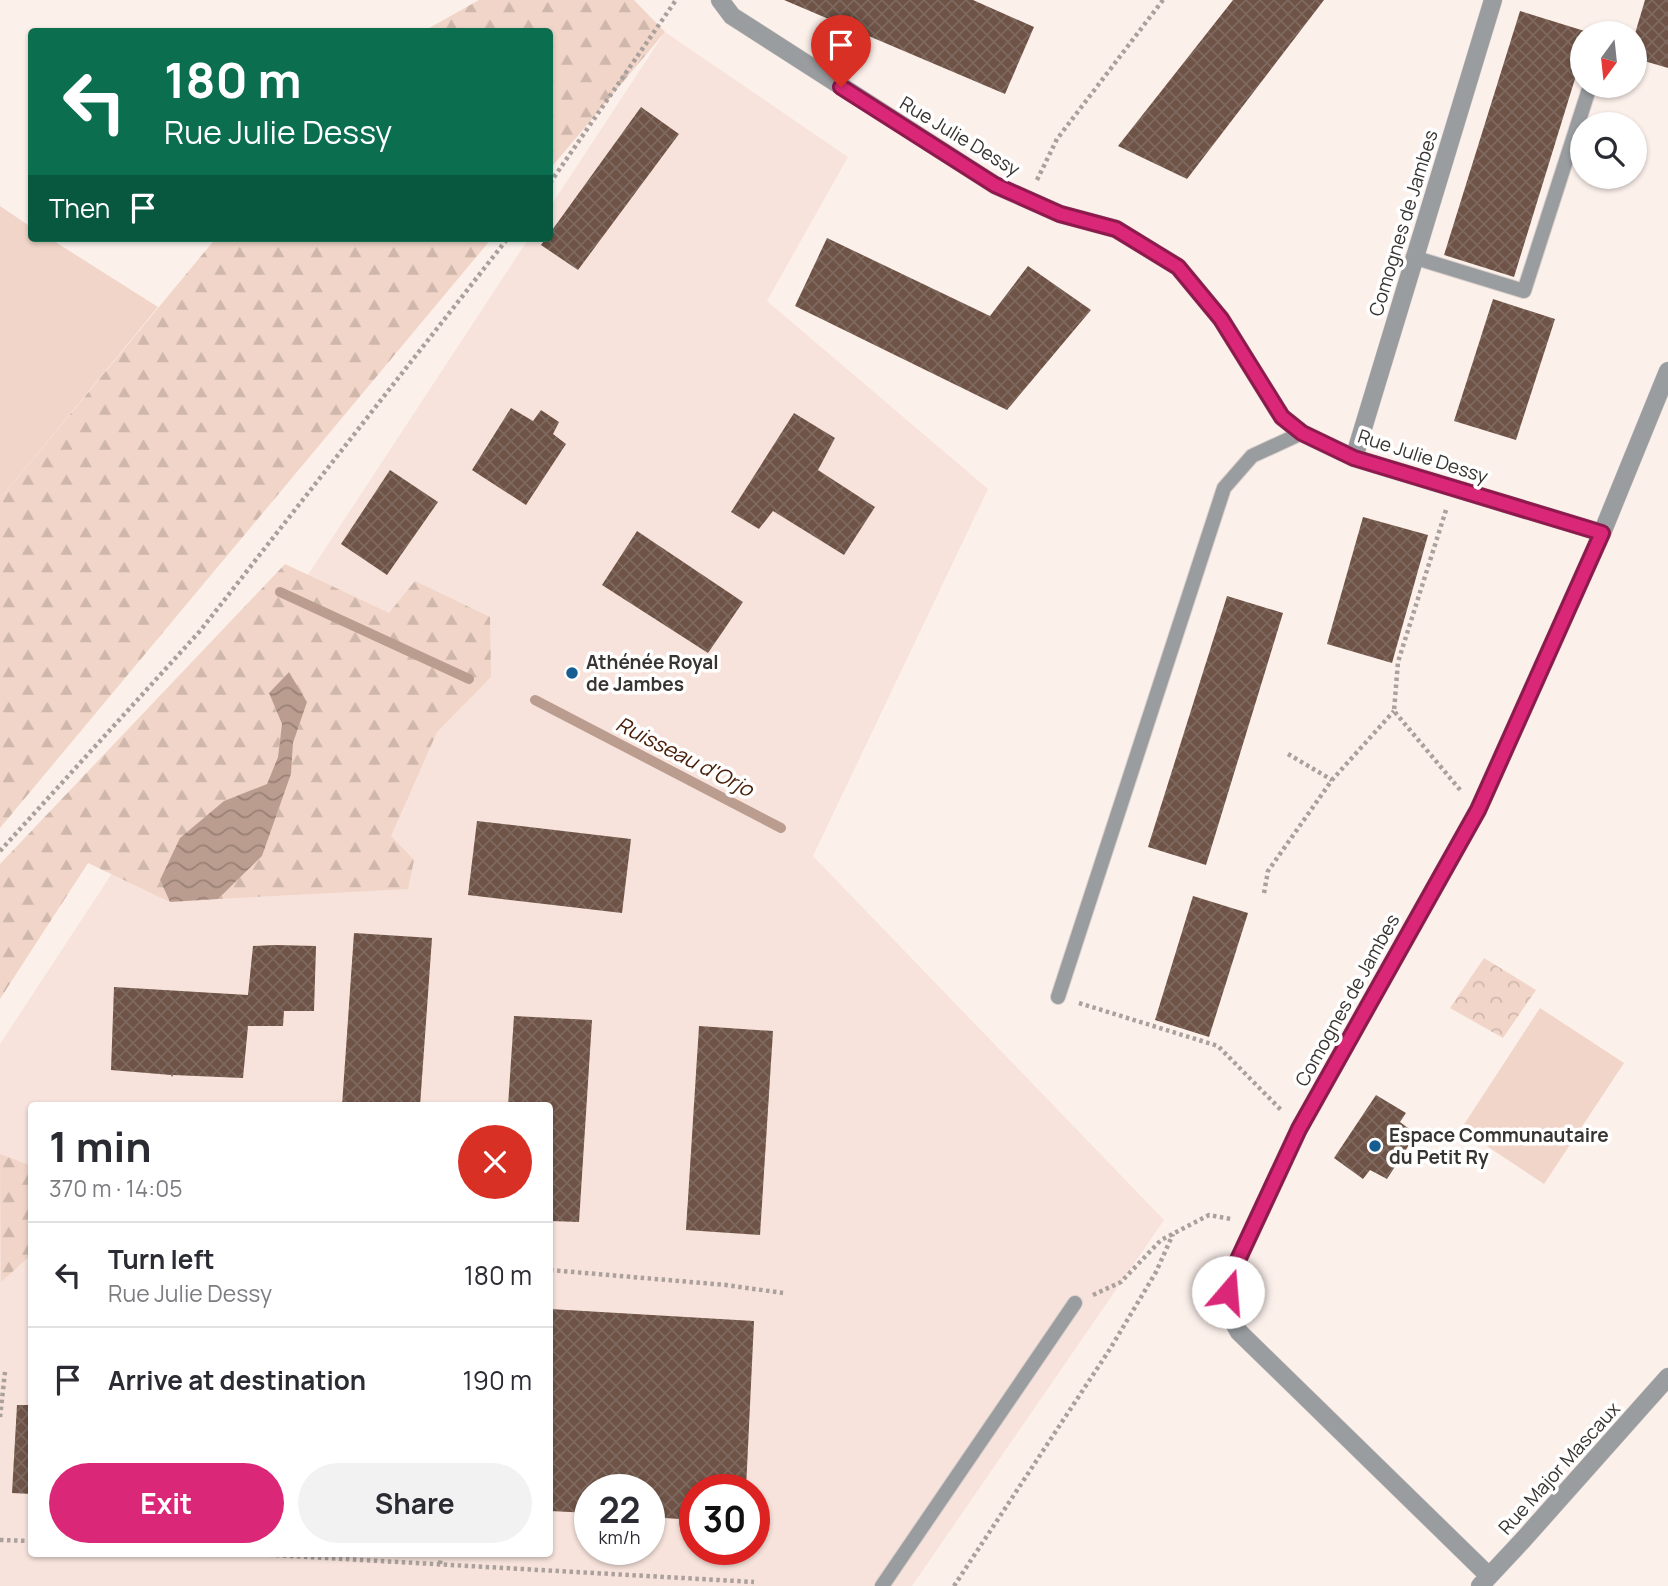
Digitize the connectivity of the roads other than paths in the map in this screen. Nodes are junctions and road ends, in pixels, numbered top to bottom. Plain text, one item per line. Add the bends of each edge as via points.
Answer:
1 (720, 0) edge
2 (1493, 0) edge
3 (1586, 98) edge
4 (1413, 257) junction
5 (1668, 371) edge
6 (1302, 433) junction
7 (1354, 458) junction
8 (1602, 533) junction
9 (1058, 997) road end
10 (1075, 1303) road end
11 (1668, 1377) edge
12 (1484, 1581) edge
13 (882, 1586) edge

1 - 6 street, Rue Julie Dessy via 732,16 995,185 1060,214 1116,229 1178,267 1221,319 1282,417
2 - 4 street, Comognes de Jambes
3 - 4 lane via 1524,290
4 - 7 street, Comognes de Jambes
5 - 8 street, Comognes de Jambes
6 - 7 street, Rue Julie Dessy
6 - 9 lane via 1252,456 1224,488
7 - 8 street, Rue Julie Dessy
8 - 12 street, Comognes de Jambes via 1478,810 1299,1129 1230,1277 1225,1307 1239,1332
10 - 13 lane
11 - 12 street, Rue Major Mascaux

